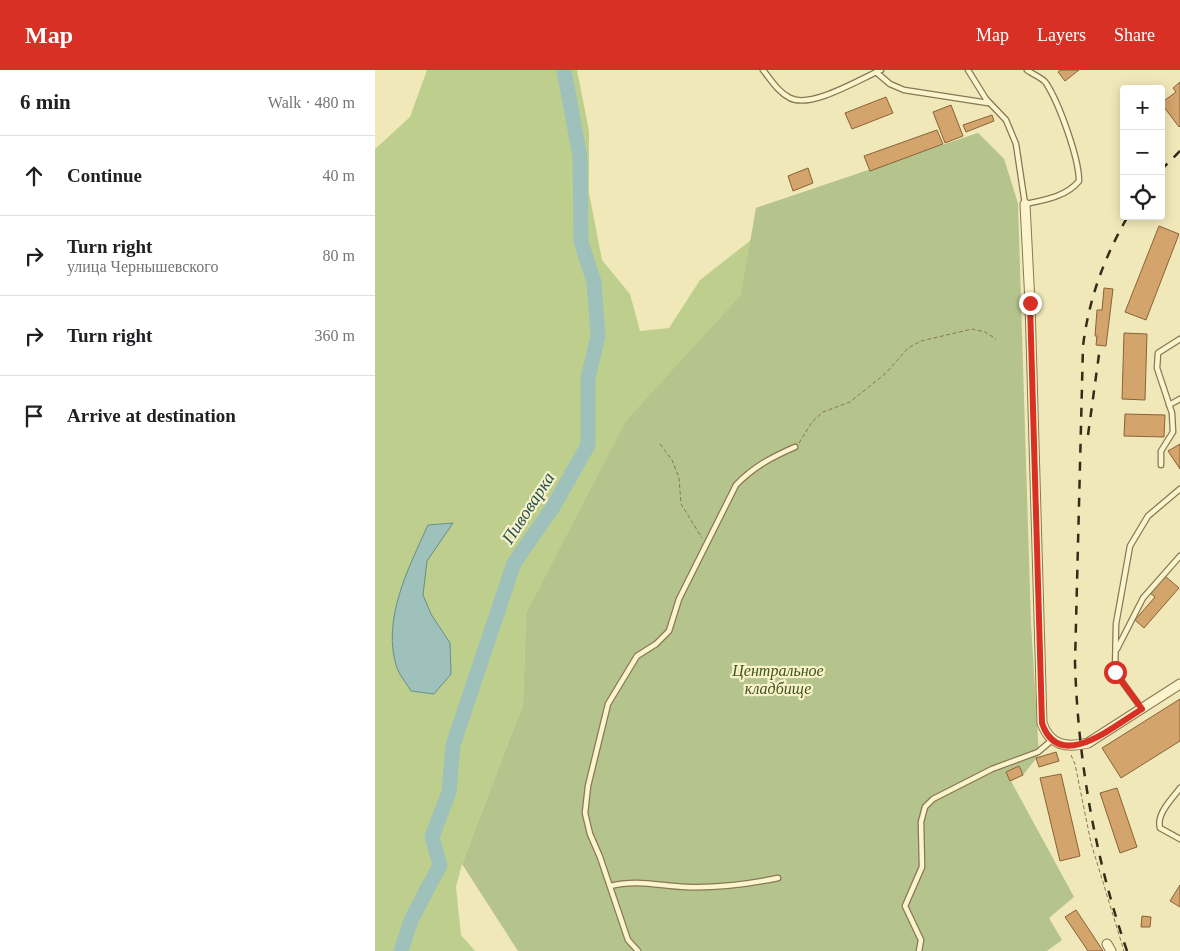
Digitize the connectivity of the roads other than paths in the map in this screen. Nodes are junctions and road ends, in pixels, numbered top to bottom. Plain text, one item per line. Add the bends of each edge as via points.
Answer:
1 (763, 70) edge
2 (968, 70) edge
3 (1027, 70) edge
4 (878, 71) edge
5 (990, 103) junction
6 (1025, 204) junction
7 (1180, 339) edge
8 (1180, 399) edge
9 (1169, 405) junction
10 (795, 447) road end
11 (1161, 465) dead end
12 (1180, 489) edge
13 (1180, 556) edge
14 (1115, 652) junction
15 (1180, 684) edge
16 (1142, 709) junction
17 (1052, 740) junction
18 (1180, 788) edge
19 (1180, 839) edge
20 (778, 878) dead end
21 (610, 886) junction
22 (638, 951) edge
23 (919, 951) edge

1 - 4 lane via 780,91 800,101 818,98
2 - 5 lane
3 - 6 lane via 1045,81 1069,135 1079,181 1073,189
4 - 5 lane via 890,84 904,90
5 - 6 lane via 1006,120 1016,144
6 - 17 street via 1042,723
7 - 9 lane via 1158,353 1157,368
8 - 9 lane
9 - 11 lane via 1173,432 1161,451
10 - 21 lane via 766,460 741,480 705,542 679,599 669,631 637,656 608,704 588,786 585,813
12 - 14 lane via 1147,516 1131,546 1116,624
13 - 14 lane via 1143,598
14 - 16 lane via 1115,672
15 - 16 street
16 - 17 street via 1088,743 1061,745
17 - 23 lane via 1038,752 992,769 933,799 925,807 921,822 922,868 905,906 921,940
18 - 19 lane via 1160,816 1159,825
20 - 21 lane via 690,887 640,881
21 - 22 lane via 629,940

